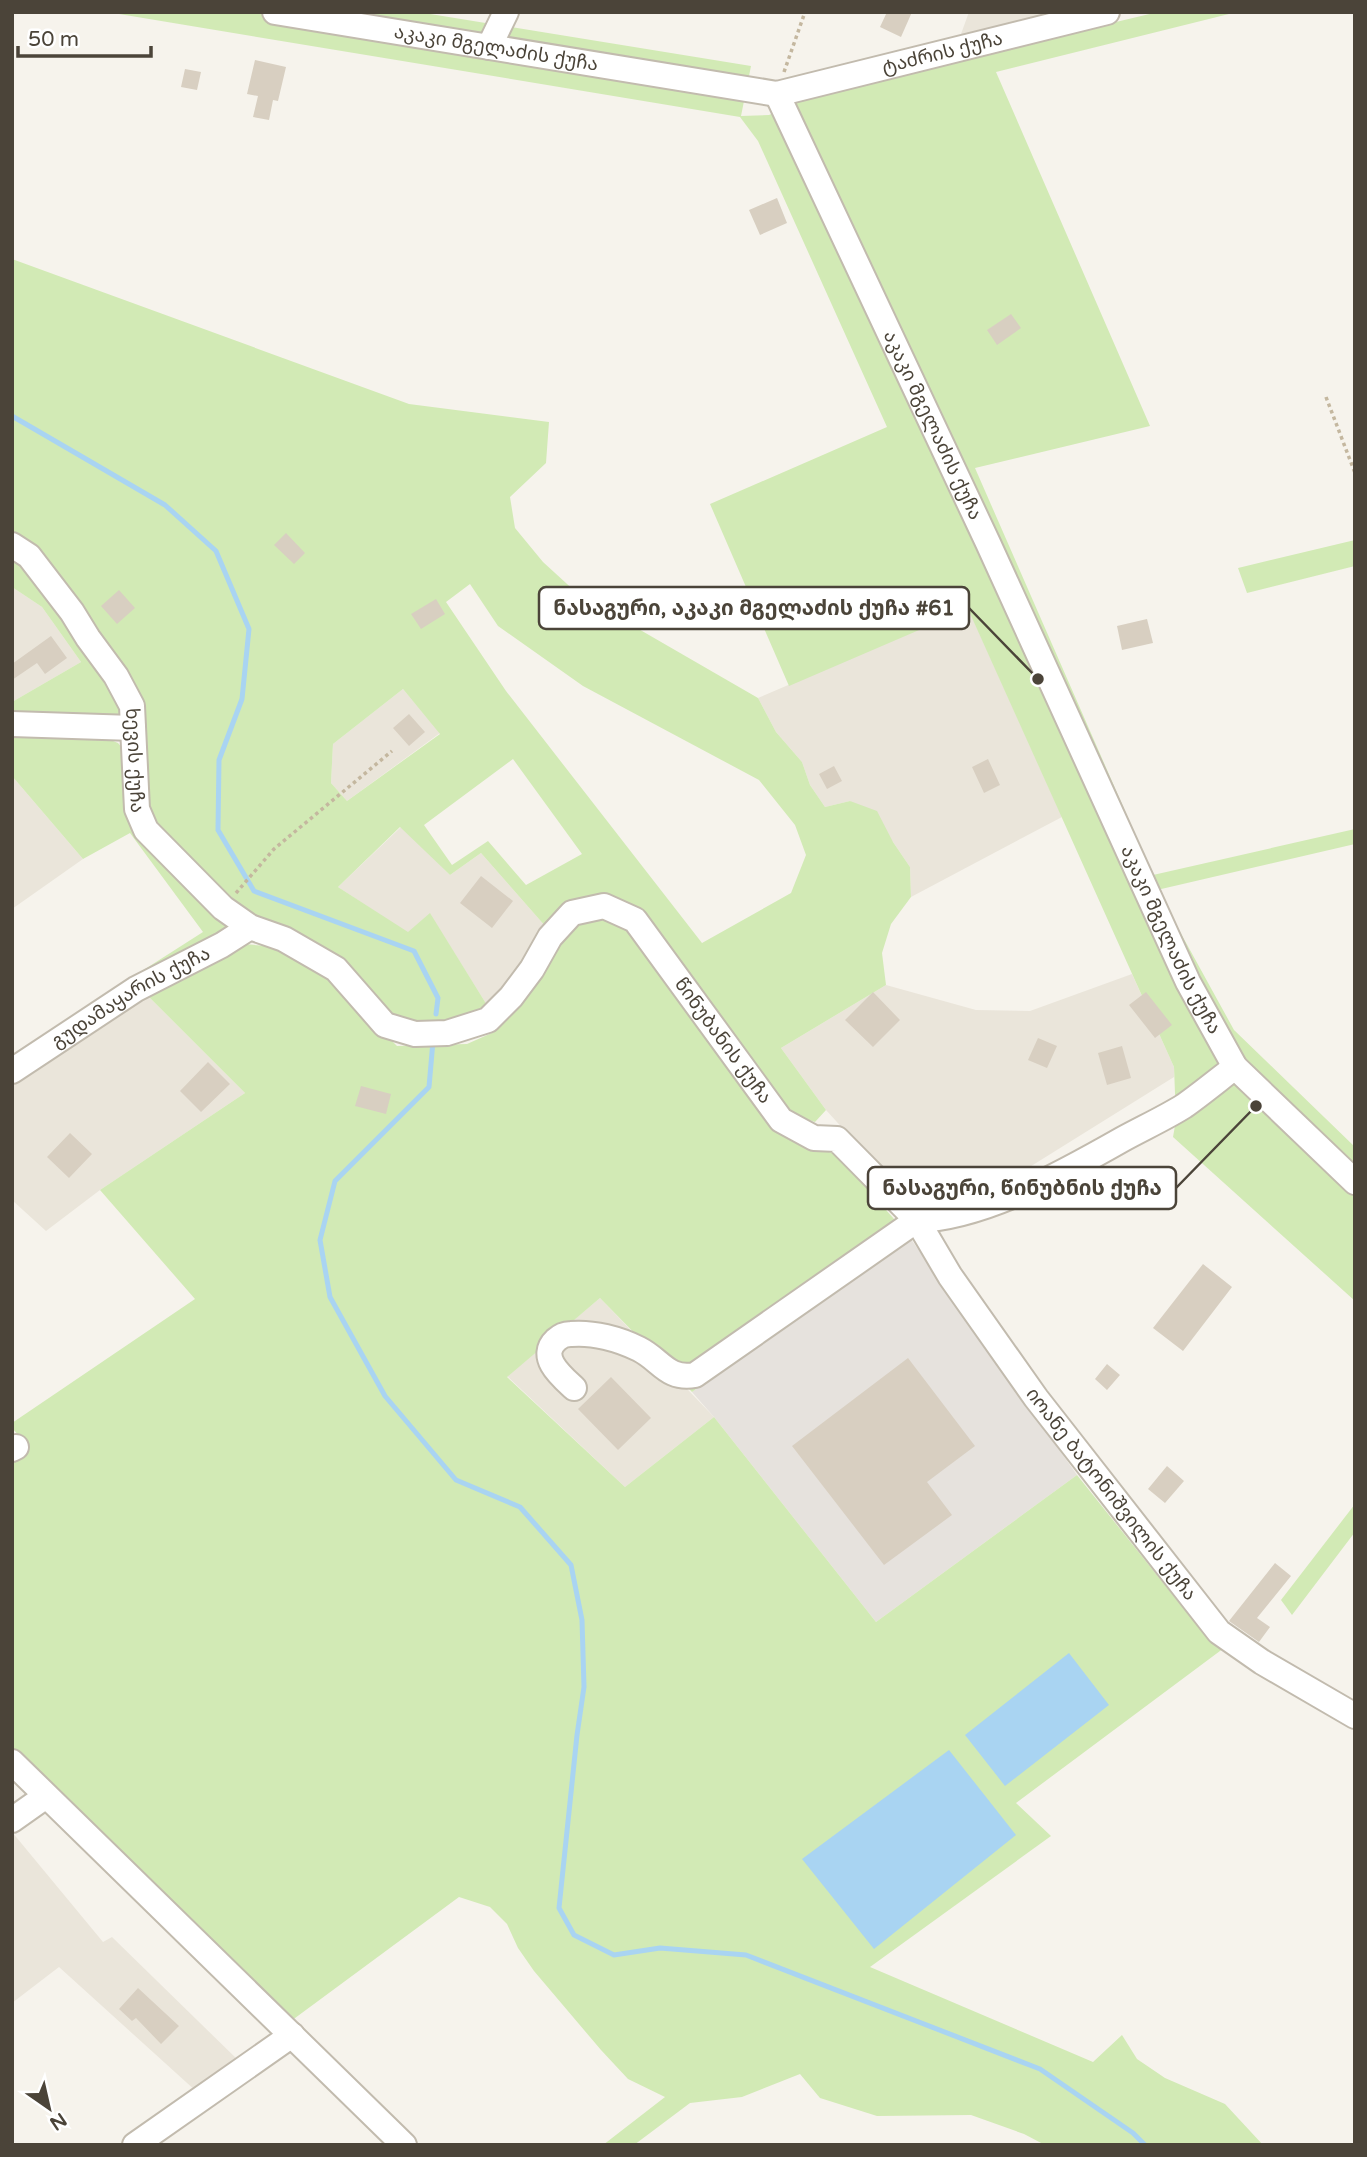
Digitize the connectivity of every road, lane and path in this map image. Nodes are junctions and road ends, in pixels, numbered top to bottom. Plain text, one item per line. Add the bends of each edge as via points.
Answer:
1 (275, 12) edge
2 (506, 12) edge
3 (805, 12) edge
4 (1107, 12) edge
5 (489, 47) junction
6 (777, 94) junction
7 (1326, 397) dead end
8 (1355, 473) edge
9 (12, 545) edge
10 (12, 724) edge
11 (133, 728) junction
12 (392, 751) dead end
13 (223, 908) junction
14 (250, 927) junction
15 (1235, 1067) junction
16 (12, 1071) edge
17 (1355, 1182) edge
18 (917, 1220) junction
19 (574, 1388) dead end
20 (1355, 1716) edge
21 (12, 1762) edge
22 (46, 1796) junction
23 (12, 1820) edge
24 (292, 2035) junction
25 (135, 2145) edge
26 (404, 2145) edge

1 - 5 street, აკაკი მგელაძის ქუჩა
2 - 5 street
3 - 6 path
4 - 6 street, ტაძრის ქუჩა
5 - 6 street, აკაკი მგელაძის ქუჩა
6 - 15 street, აკაკი მგელაძის ქუჩა via 1188,982
7 - 8 path
9 - 11 street, ხევის ქუჩა via 29,556 117,676 132,706
10 - 11 street
11 - 13 street, ხევის ქუჩა via 137,809 146,830
12 - 13 path via 274,849
13 - 14 street, ხევის ქუჩა
14 - 16 street, გუდამაყარის ქუჩა via 136,989
14 - 18 street, წინუბანის ქუჩა via 284,939 336,969 385,1025 415,1034 447,1033 488,1020 511,998 550,937 572,913 604,906 635,920 781,1120 814,1138 837,1139
15 - 17 street, აკაკი მგელაძის ქუჩა
15 - 18 street via 1184,1106 1021,1192 938,1220
18 - 19 street via 695,1375 684,1377 667,1371 642,1350 625,1343 594,1335 561,1336 551,1345 549,1357
18 - 20 street, იოანე ბატონიშვილის ქუჩა via 950,1276 1036,1398 1219,1632
21 - 22 street
22 - 23 street
22 - 24 street
24 - 25 street
24 - 26 street

